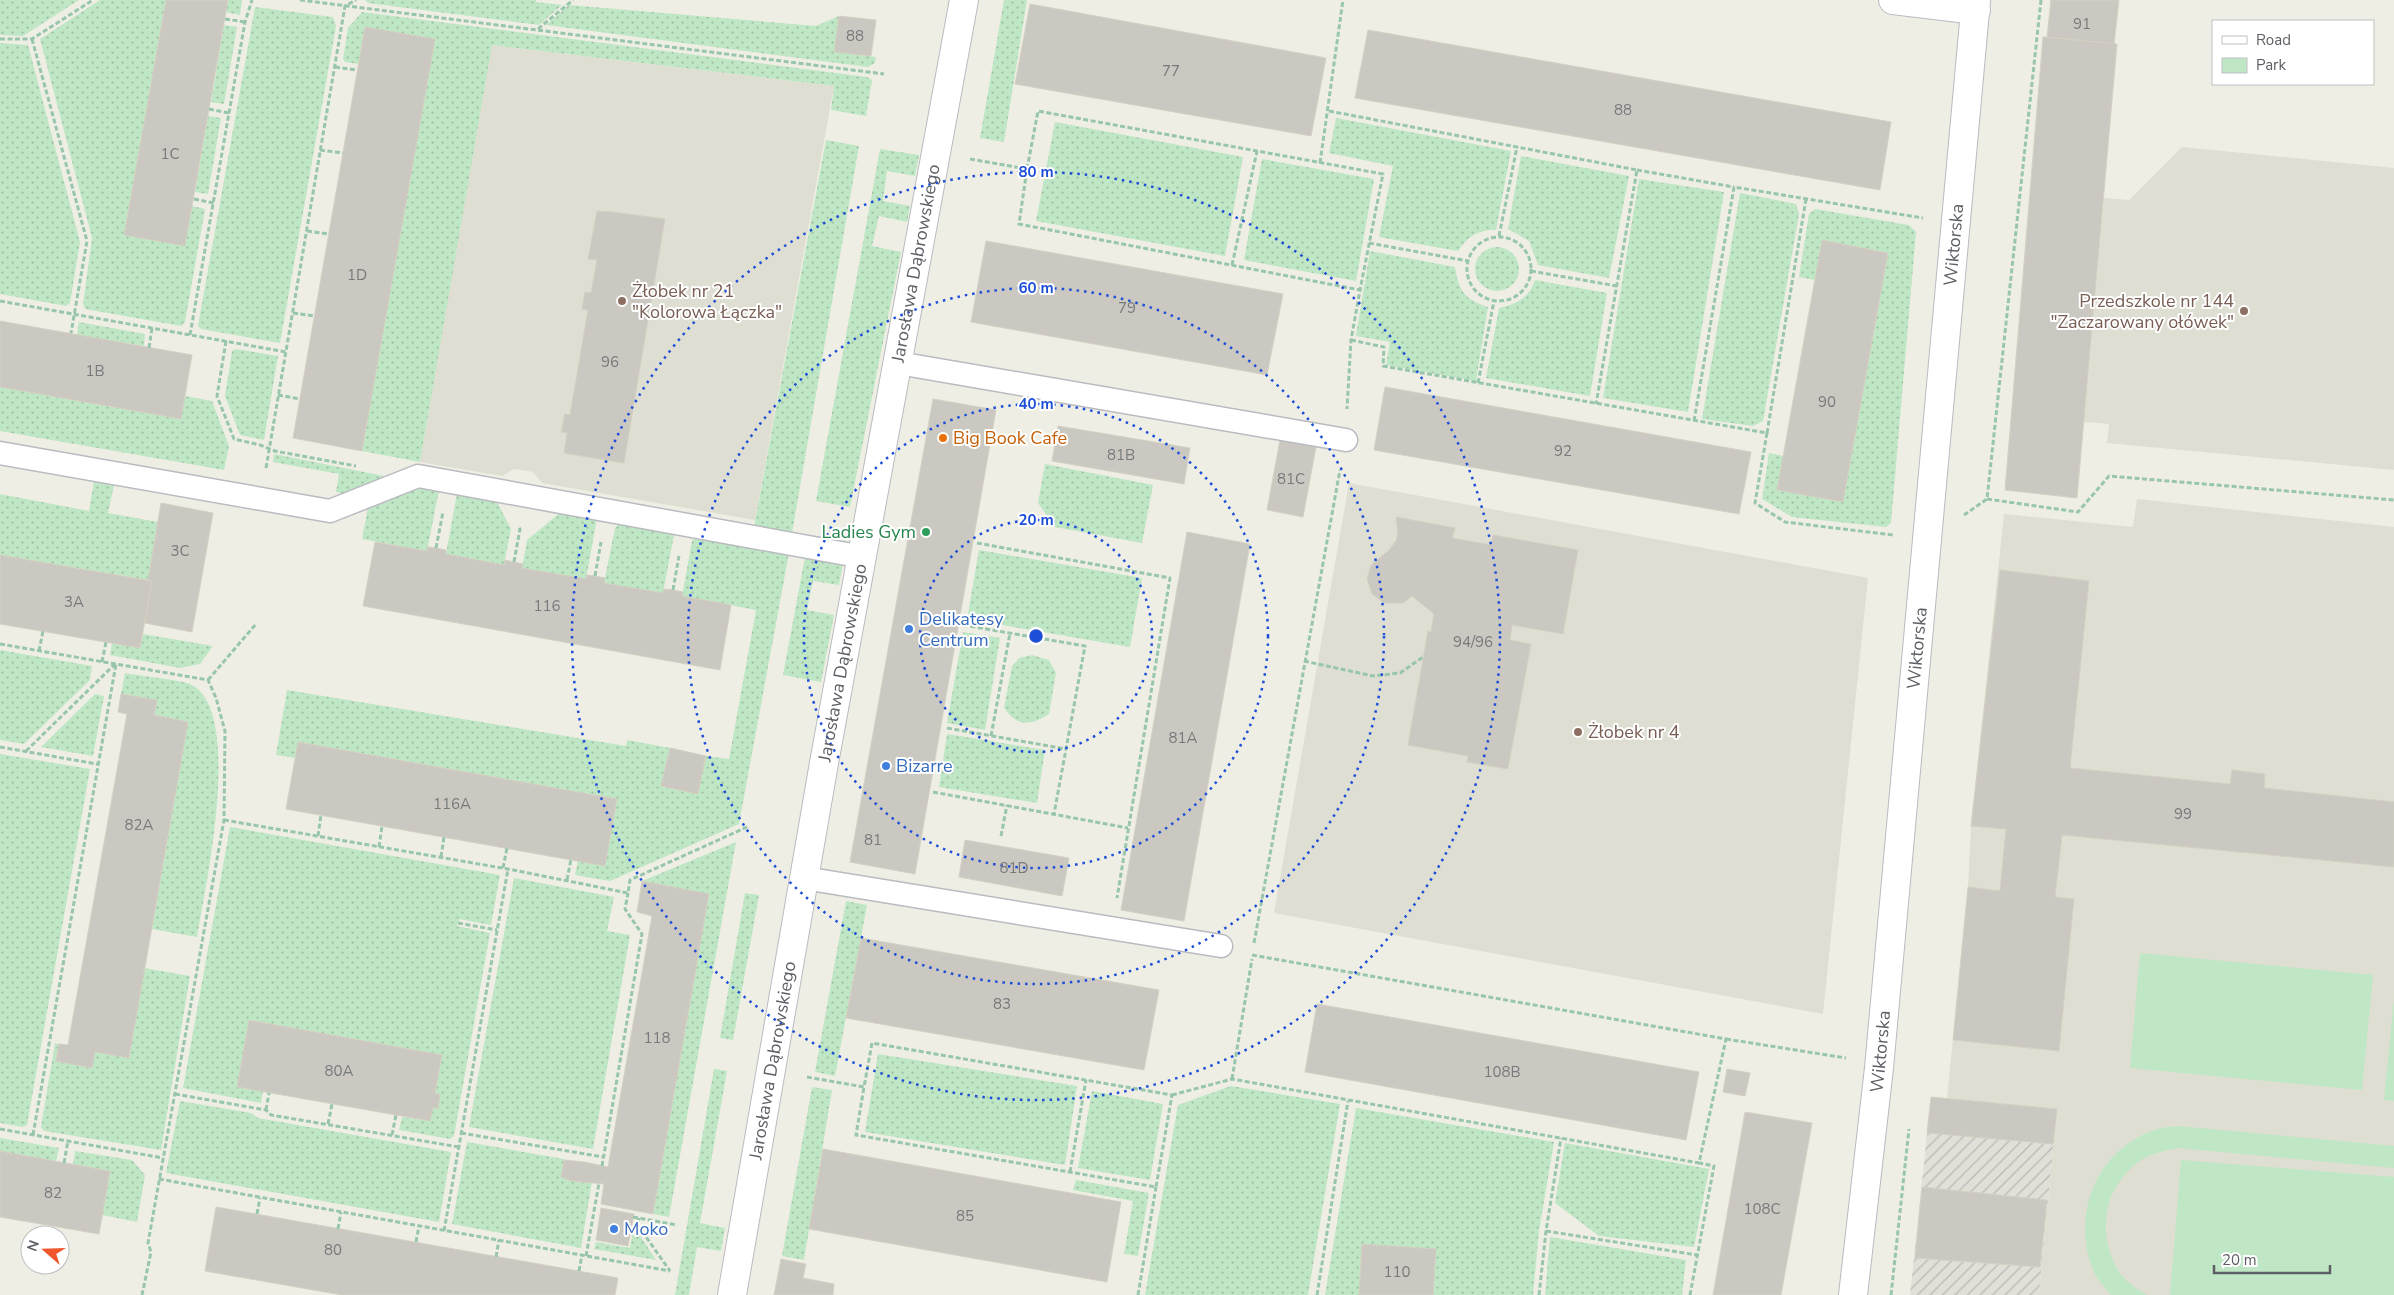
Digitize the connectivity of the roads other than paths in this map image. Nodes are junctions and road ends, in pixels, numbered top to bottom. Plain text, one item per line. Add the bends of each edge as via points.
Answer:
1 (964, 0) edge
2 (1893, 0) edge
3 (1976, 5) edge
4 (898, 363) junction
5 (1346, 440) road end
6 (0, 453) edge
7 (863, 557) junction
8 (804, 878) junction
9 (1220, 946) dead end
10 (732, 1295) edge
11 (1853, 1295) edge

1 - 4 street, Jarosława Dąbrowskiego
2 - 3 street
3 - 11 street, Wiktorska via 1874,1115
4 - 5 lane
4 - 7 street, Jarosława Dąbrowskiego
6 - 7 lane via 330,511 418,476
7 - 8 street, Jarosława Dąbrowskiego
8 - 9 lane
8 - 10 street, Jarosława Dąbrowskiego

